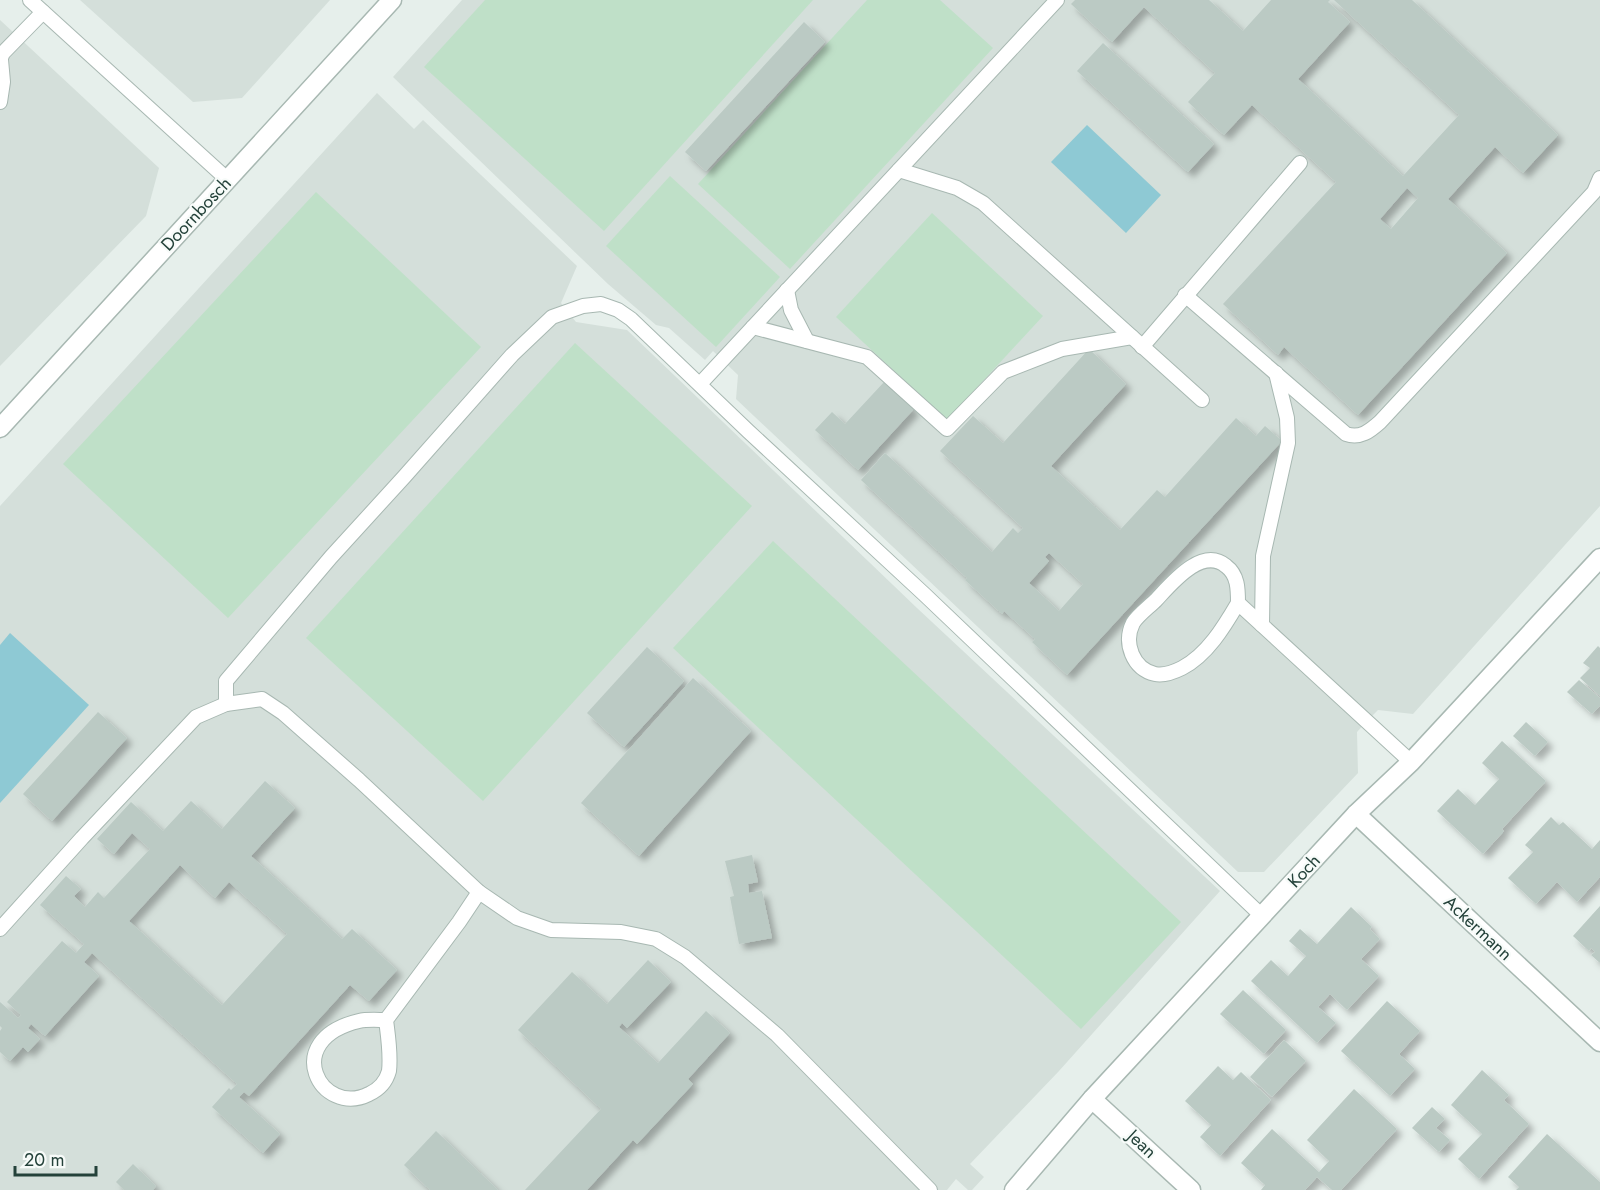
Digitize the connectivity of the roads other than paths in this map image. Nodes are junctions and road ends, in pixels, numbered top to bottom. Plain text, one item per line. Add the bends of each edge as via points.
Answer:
1 (30, 0) edge
2 (392, 0) edge
3 (1057, 0) edge
4 (43, 12) junction
5 (0, 60) edge
6 (0, 102) edge
7 (1300, 163) dead end
8 (898, 170) junction
9 (1600, 178) edge
10 (228, 180) junction
11 (787, 290) junction
12 (1185, 295) junction
13 (753, 327) junction
14 (807, 341) junction
15 (1137, 342) junction
16 (1276, 373) junction
17 (700, 384) junction
18 (1202, 400) dead end
19 (0, 428) edge
20 (1600, 558) edge
21 (1238, 603) junction
22 (1262, 625) junction
23 (226, 704) junction
24 (1411, 762) junction
25 (1356, 814) junction
26 (479, 892) junction
27 (1262, 916) junction
28 (0, 929) edge
29 (386, 1020) junction
30 (1600, 1042) edge
31 (1092, 1099) junction
32 (930, 1190) edge
33 (1014, 1190) edge
34 (1191, 1190) edge

1 - 4 lane
2 - 10 street, Doornbosch
3 - 8 lane
4 - 5 lane
4 - 10 lane
5 - 6 lane
7 - 12 lane
8 - 11 lane
8 - 15 lane via 957,188 983,203
9 - 16 lane via 1594,192 1370,431 1346,434
10 - 19 street, Doornbosch
11 - 13 lane
11 - 14 lane via 791,310
12 - 15 lane
12 - 16 lane
13 - 14 lane
13 - 17 lane
14 - 15 lane via 867,357 948,429 1003,372 1062,349
15 - 18 lane
16 - 22 lane via 1287,418 1288,443 1263,556
17 - 23 lane via 618,310 600,304 552,317 512,355 331,557 226,681
17 - 27 lane
20 - 24 street, Koch
21 - 21 lane via 1209,645 1183,668 1155,675 1131,657 1129,638 1133,623 1190,568 1204,560 1219,560 1230,568 1238,584
21 - 22 lane
22 - 24 lane
23 - 26 lane via 262,699 283,713
23 - 28 lane via 196,717
24 - 25 street, Koch
25 - 27 street, Koch
25 - 30 street, Ackermann
26 - 29 lane
26 - 32 lane via 517,918 551,930 621,932 656,939 685,957 777,1035
27 - 31 street, Koch
29 - 29 lane via 360,1021 323,1039 314,1053 314,1064 319,1080 329,1092 360,1099 384,1085 389,1064
31 - 33 street, Koch
31 - 34 street, Jean

